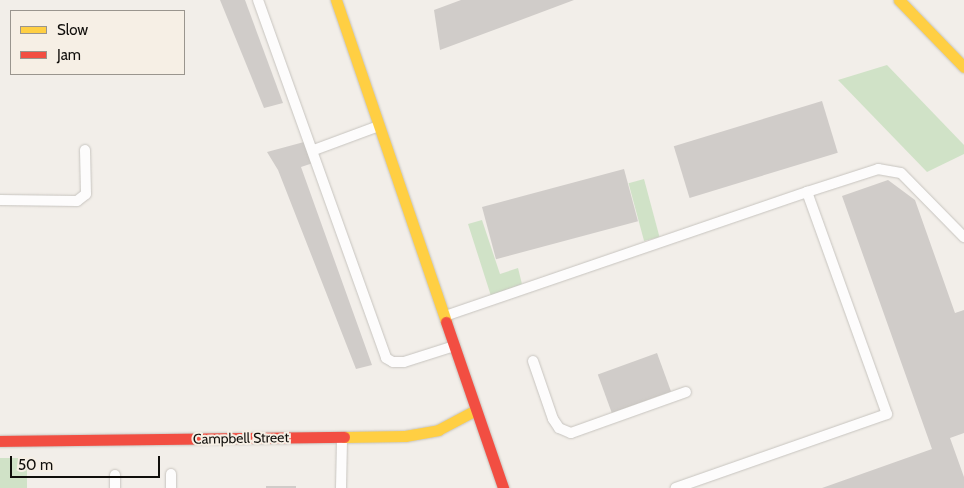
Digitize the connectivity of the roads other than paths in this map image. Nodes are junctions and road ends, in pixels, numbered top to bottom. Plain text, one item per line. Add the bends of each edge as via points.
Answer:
1 (258, 0) edge
2 (336, 0) edge
3 (899, 0) edge
4 (964, 65) edge
5 (379, 126) junction
6 (85, 150) dead end
7 (314, 150) junction
8 (807, 192) junction
9 (0, 200) edge
10 (964, 237) edge
11 (445, 316) junction
12 (455, 346) junction
13 (533, 361) dead end
14 (686, 392) dead end
15 (476, 410) junction
16 (342, 438) junction
17 (0, 441) edge
18 (115, 474) dead end
19 (171, 474) dead end
20 (115, 488) edge
21 (171, 488) edge
22 (341, 488) edge
23 (503, 488) edge
24 (676, 488) edge

1 - 7 lane
2 - 5 street
3 - 4 street
5 - 7 lane
5 - 11 street
6 - 9 lane via 86,194 77,201
7 - 12 lane via 386,358 404,362
8 - 10 lane via 878,169 901,173
8 - 11 lane
8 - 24 lane via 887,414
11 - 12 street
12 - 15 street
13 - 14 lane via 554,419 559,428 571,433
15 - 16 street, Campbell Street via 438,430 405,436
15 - 23 street
16 - 17 street, Campbell Street
16 - 22 lane
18 - 20 lane
19 - 21 lane

